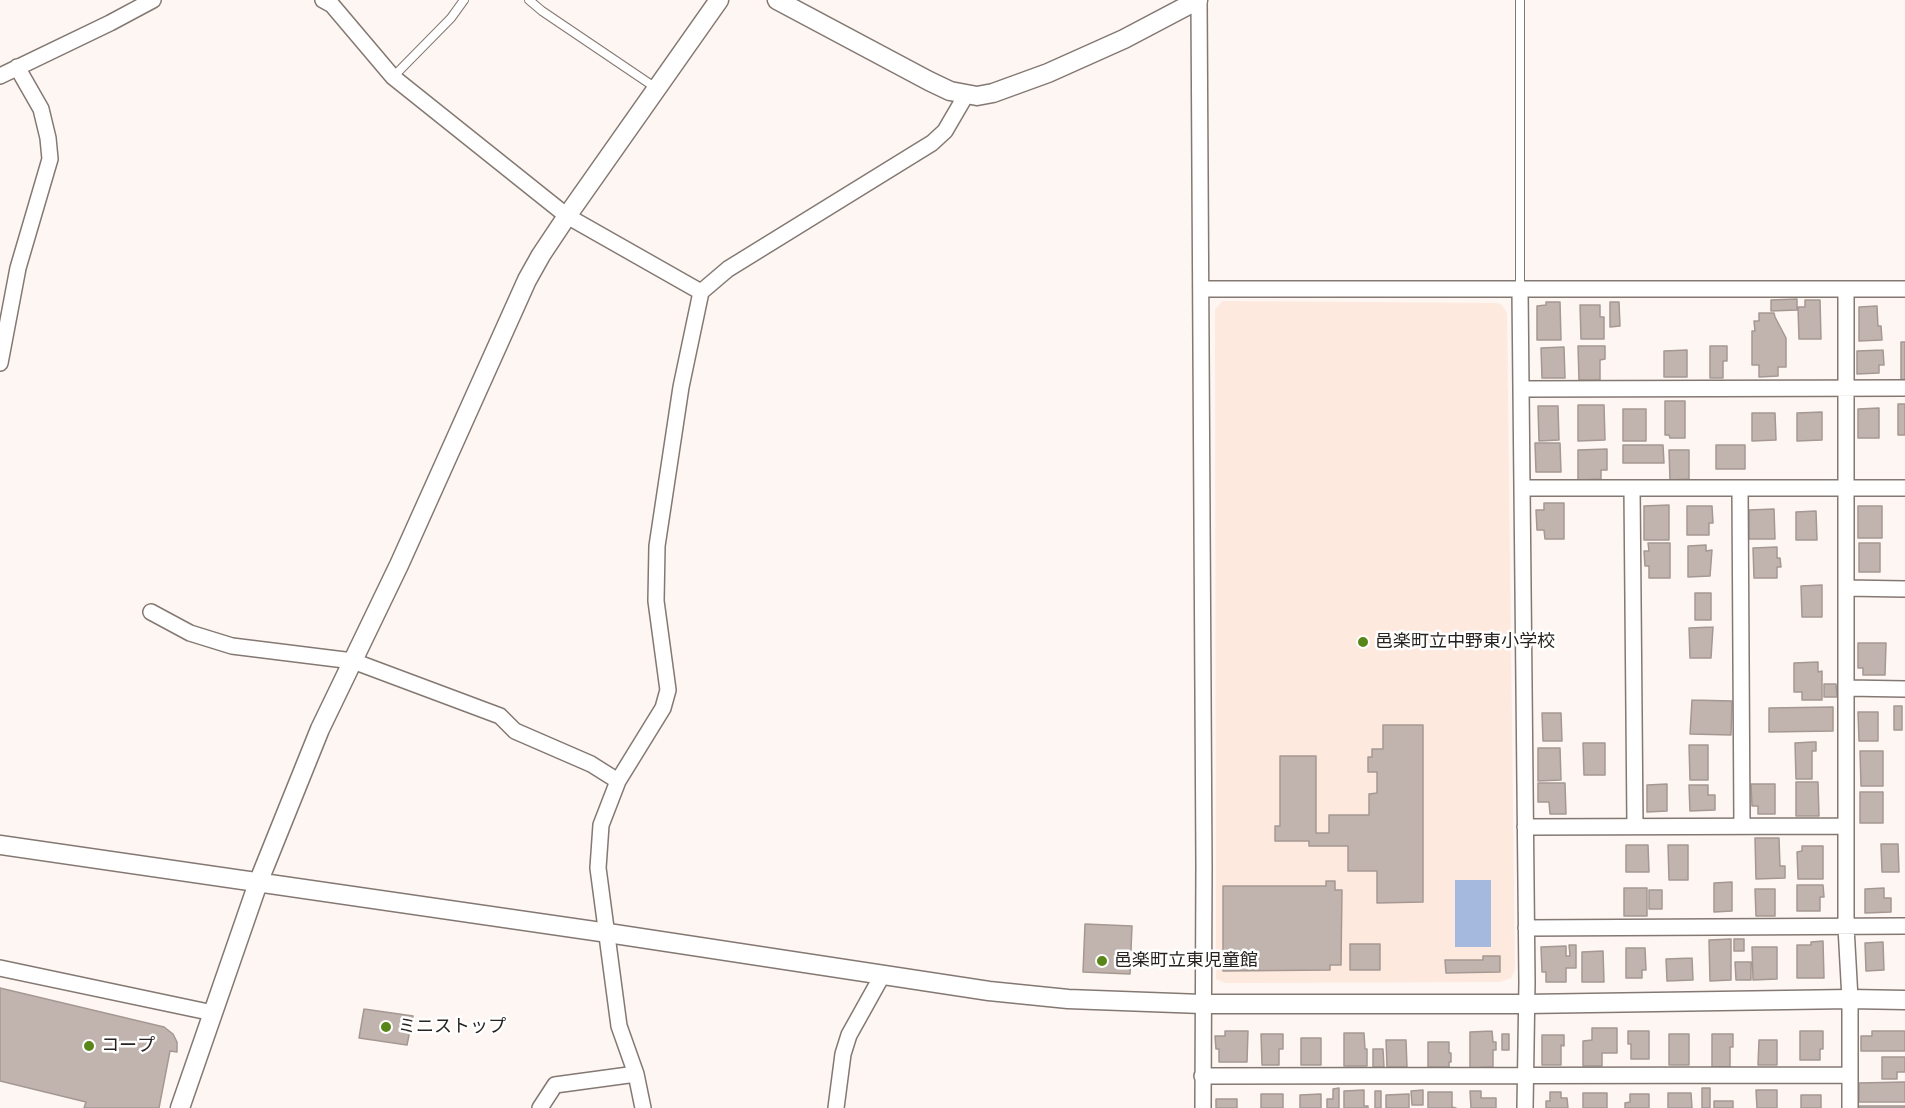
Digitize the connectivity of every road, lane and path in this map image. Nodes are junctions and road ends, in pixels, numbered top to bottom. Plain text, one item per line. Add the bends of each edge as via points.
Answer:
1 (153, 0) edge
2 (323, 0) edge
3 (464, 0) edge
4 (529, 0) edge
5 (720, 0) edge
6 (777, 0) edge
7 (1198, 0) edge
8 (1520, 0) edge
9 (17, 67) junction
10 (0, 76) edge
11 (393, 77) junction
12 (657, 89) junction
13 (966, 95) junction
14 (567, 216) junction
15 (1201, 289) junction
16 (1846, 289) junction
17 (1905, 289) edge
18 (1520, 290) junction
19 (701, 291) junction
20 (0, 363) edge
21 (1905, 388) edge
22 (1521, 389) junction
23 (1846, 389) junction
24 (1522, 488) junction
25 (1632, 488) junction
26 (1740, 488) junction
27 (1846, 488) junction
28 (1905, 488) edge
29 (1846, 588) junction
30 (1905, 589) edge
31 (151, 612) dead end
32 (353, 661) junction
33 (1847, 688) junction
34 (1905, 689) edge
35 (618, 781) junction
36 (1635, 826) junction
37 (1742, 826) junction
38 (1846, 826) junction
39 (1525, 827) junction
40 (0, 845) edge
41 (258, 883) junction
42 (1905, 926) edge
43 (1846, 927) junction
44 (1526, 928) junction
45 (608, 933) junction
46 (0, 968) edge
47 (883, 974) junction
48 (1850, 999) junction
49 (1905, 1000) edge
50 (1202, 1004) junction
51 (1526, 1004) junction
52 (213, 1013) junction
53 (636, 1074) junction
54 (1849, 1075) junction
55 (1202, 1076) junction
56 (1526, 1077) junction
57 (180, 1108) edge
58 (540, 1108) edge
59 (643, 1108) edge
60 (836, 1108) edge
61 (1203, 1108) edge
62 (1525, 1108) edge
63 (1850, 1108) edge

1 - 9 street
2 - 11 street via 332,5
3 - 11 lane via 452,18
4 - 12 lane
5 - 12 street
6 - 13 street via 929,81
7 - 13 street via 1048,73 993,93
7 - 15 street
8 - 18 lane
9 - 10 street
9 - 20 street via 40,109 50,159 18,268
11 - 14 street
12 - 14 street
13 - 19 street via 945,131 932,142 728,269
14 - 19 street
14 - 32 street via 527,280
15 - 18 street
15 - 50 street
16 - 17 street
16 - 18 street
16 - 23 street
18 - 22 street
19 - 35 street via 681,387 657,546 656,601 668,690 663,708
21 - 23 street
22 - 23 street
22 - 24 street
23 - 27 street
24 - 25 street
24 - 39 street
25 - 26 street
25 - 36 street
26 - 27 street
26 - 37 street
27 - 28 street
27 - 29 street
29 - 30 street
29 - 33 street
31 - 32 street via 190,633 232,646
32 - 35 street via 500,716 515,731 591,764
32 - 41 street via 320,729
33 - 34 street
33 - 38 street
35 - 45 street via 601,825 598,868
36 - 37 street
36 - 39 street
37 - 38 street
38 - 43 street
39 - 44 street
40 - 41 street
41 - 45 street
41 - 52 street
42 - 43 street
43 - 44 street
43 - 48 street
44 - 51 street
45 - 47 street
45 - 53 street via 619,1026
46 - 52 street
47 - 50 street via 1068,999
47 - 60 street via 849,1035
48 - 49 street
48 - 51 street
48 - 54 street
50 - 51 street
50 - 55 street
51 - 56 street
52 - 57 street
53 - 58 street via 555,1085
53 - 59 street
54 - 56 street
54 - 63 street
55 - 56 street
55 - 61 street
56 - 62 street

